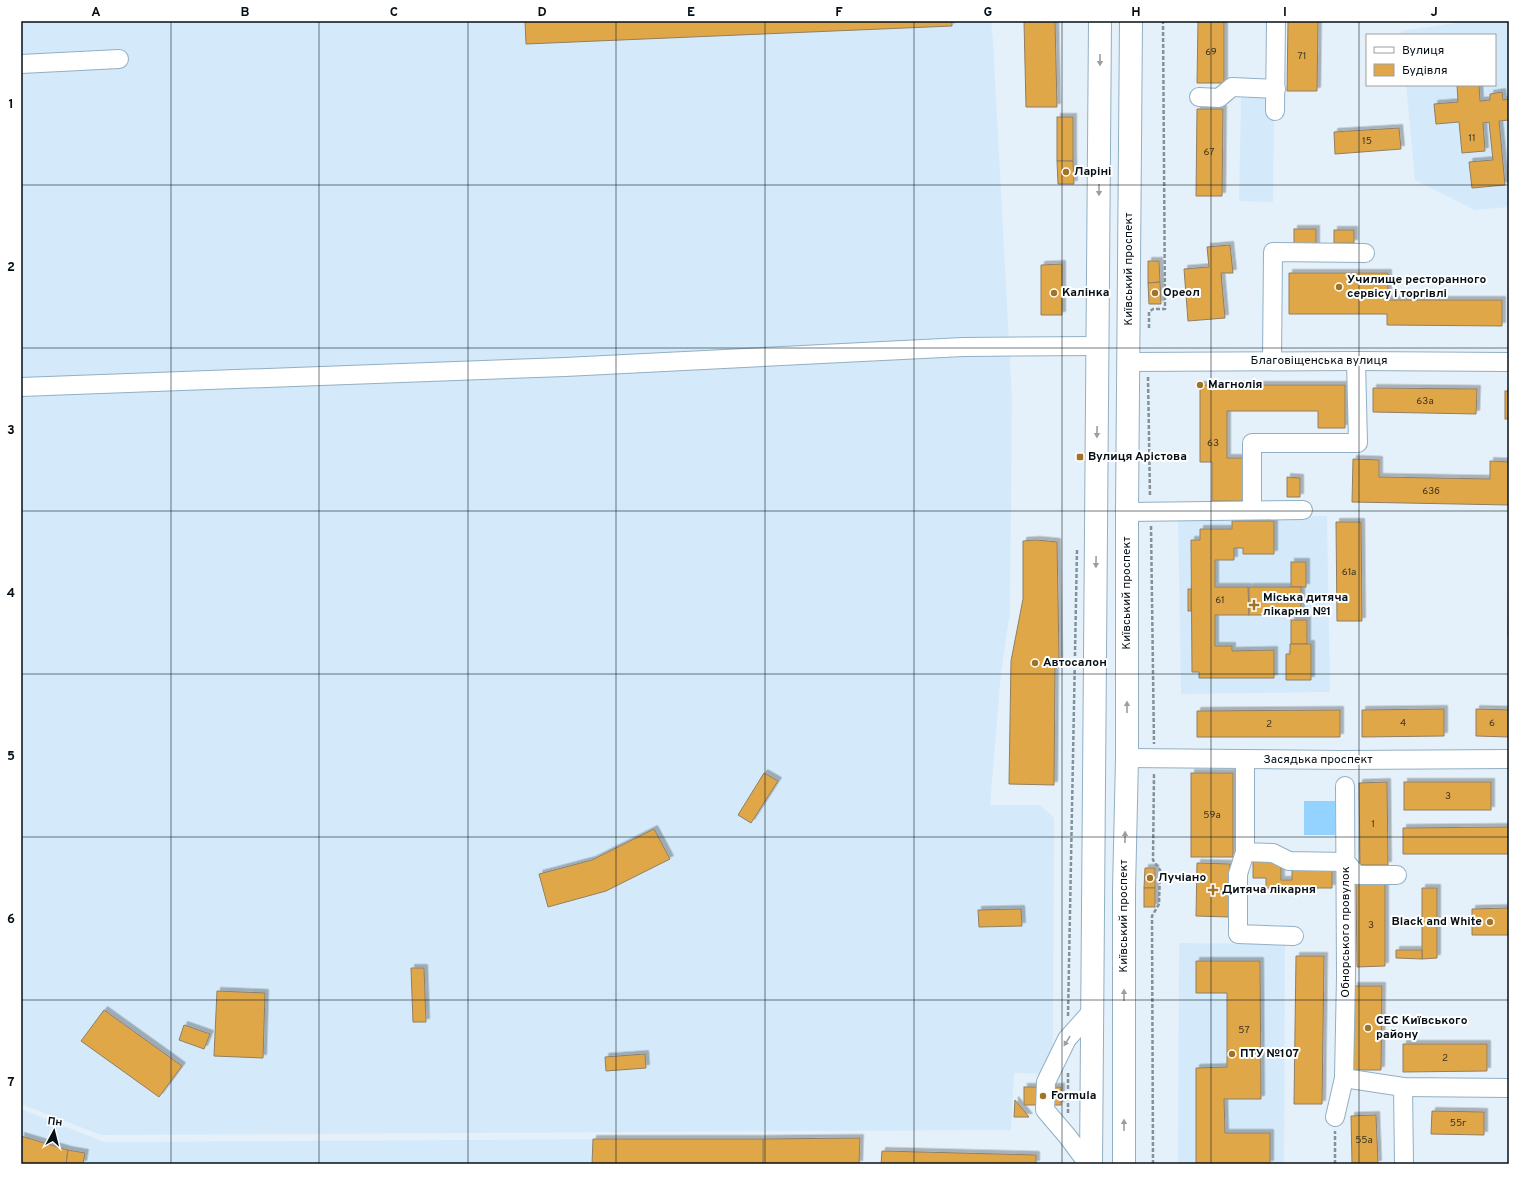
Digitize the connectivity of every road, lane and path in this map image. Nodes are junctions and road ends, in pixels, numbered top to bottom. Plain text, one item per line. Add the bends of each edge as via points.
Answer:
1 (1100, 21) edge
2 (1131, 21) edge
3 (1162, 21) edge
4 (1276, 21) edge
5 (119, 59) dead end
6 (21, 64) edge
7 (1276, 88) junction
8 (1199, 97) dead end
9 (1275, 111) dead end
10 (1365, 253) dead end
11 (1129, 322) junction
12 (1098, 323) junction
13 (1149, 328) dead end
14 (1098, 346) junction
15 (1272, 361) junction
16 (1356, 361) junction
17 (1128, 362) junction
18 (1509, 362) edge
19 (1148, 377) dead end
20 (21, 387) edge
21 (1097, 405) junction
22 (1128, 406) junction
23 (1252, 510) junction
24 (1303, 510) dead end
25 (1150, 511) junction
26 (1127, 512) junction
27 (1077, 547) dead end
28 (1127, 758) junction
29 (1154, 758) junction
30 (1245, 759) junction
31 (1509, 759) edge
32 (1345, 786) dead end
33 (1245, 852) junction
34 (1346, 862) junction
35 (1397, 875) dead end
36 (1294, 936) dead end
37 (1092, 1011) junction
38 (1067, 1039) junction
39 (1068, 1069) dead end
40 (1344, 1078) junction
41 (1403, 1087) junction
42 (1509, 1088) edge
43 (1335, 1116) joint
44 (1068, 1137) junction
45 (1089, 1164) edge
46 (1124, 1164) edge
47 (1153, 1164) edge
48 (1335, 1164) edge
49 (1404, 1164) edge

1 -> 12 main road
2 - 11 main road, Київський проспект
3 - 13 path via 1165,309 1153,309 1149,312
4 - 7 street
5 - 6 street
7 - 8 street via 1232,87 1219,98
7 - 9 street
10 - 15 street via 1273,252
11 - 12 main road via 1125,335 1118,339 1109,339 1102,333
11 - 17 main road, Київський проспект
12 - 14 main road
14 - 20 street via 963,347 565,367
14 - 21 main road
15 - 16 street, Благовіщенська вулиця
15 - 17 street, Благовіщенська вулиця
16 - 18 street, Благовіщенська вулиця
16 - 23 street via 1358,443 1252,443
17 - 22 main road, Київський проспект
19 - 25 path
21 - 22 main road via 1109,391 1117,391 1124,397
21 -> 37 main road
22 - 26 main road, Київський проспект
23 - 24 street
23 - 25 street
25 - 26 street
25 - 29 path
28 -> 26 main road, Київський проспект
27 - 38 path
28 - 29 street, Засядька проспект
46 -> 28 main road, Київський проспект via 1124,890
29 - 30 street, Засядька проспект
29 - 47 path via 1152,860 1160,870 1159,904 1152,916
30 - 31 street, Засядька проспект
30 - 33 street
32 - 34 street, Обнорського провулок
33 - 34 street via 1273,853 1289,861
33 - 36 street via 1238,874 1238,934
34 - 35 street via 1357,875
34 - 40 street, Обнорського провулок
37 - 38 street
37 - 45 main road
38 -> 44 street via 1046,1082 1045,1110
39 - 44 path
40 - 41 street
40 - 43 street, Обнорського провулок
41 - 42 street
41 - 49 street
43 - 48 path
44 - 45 street

